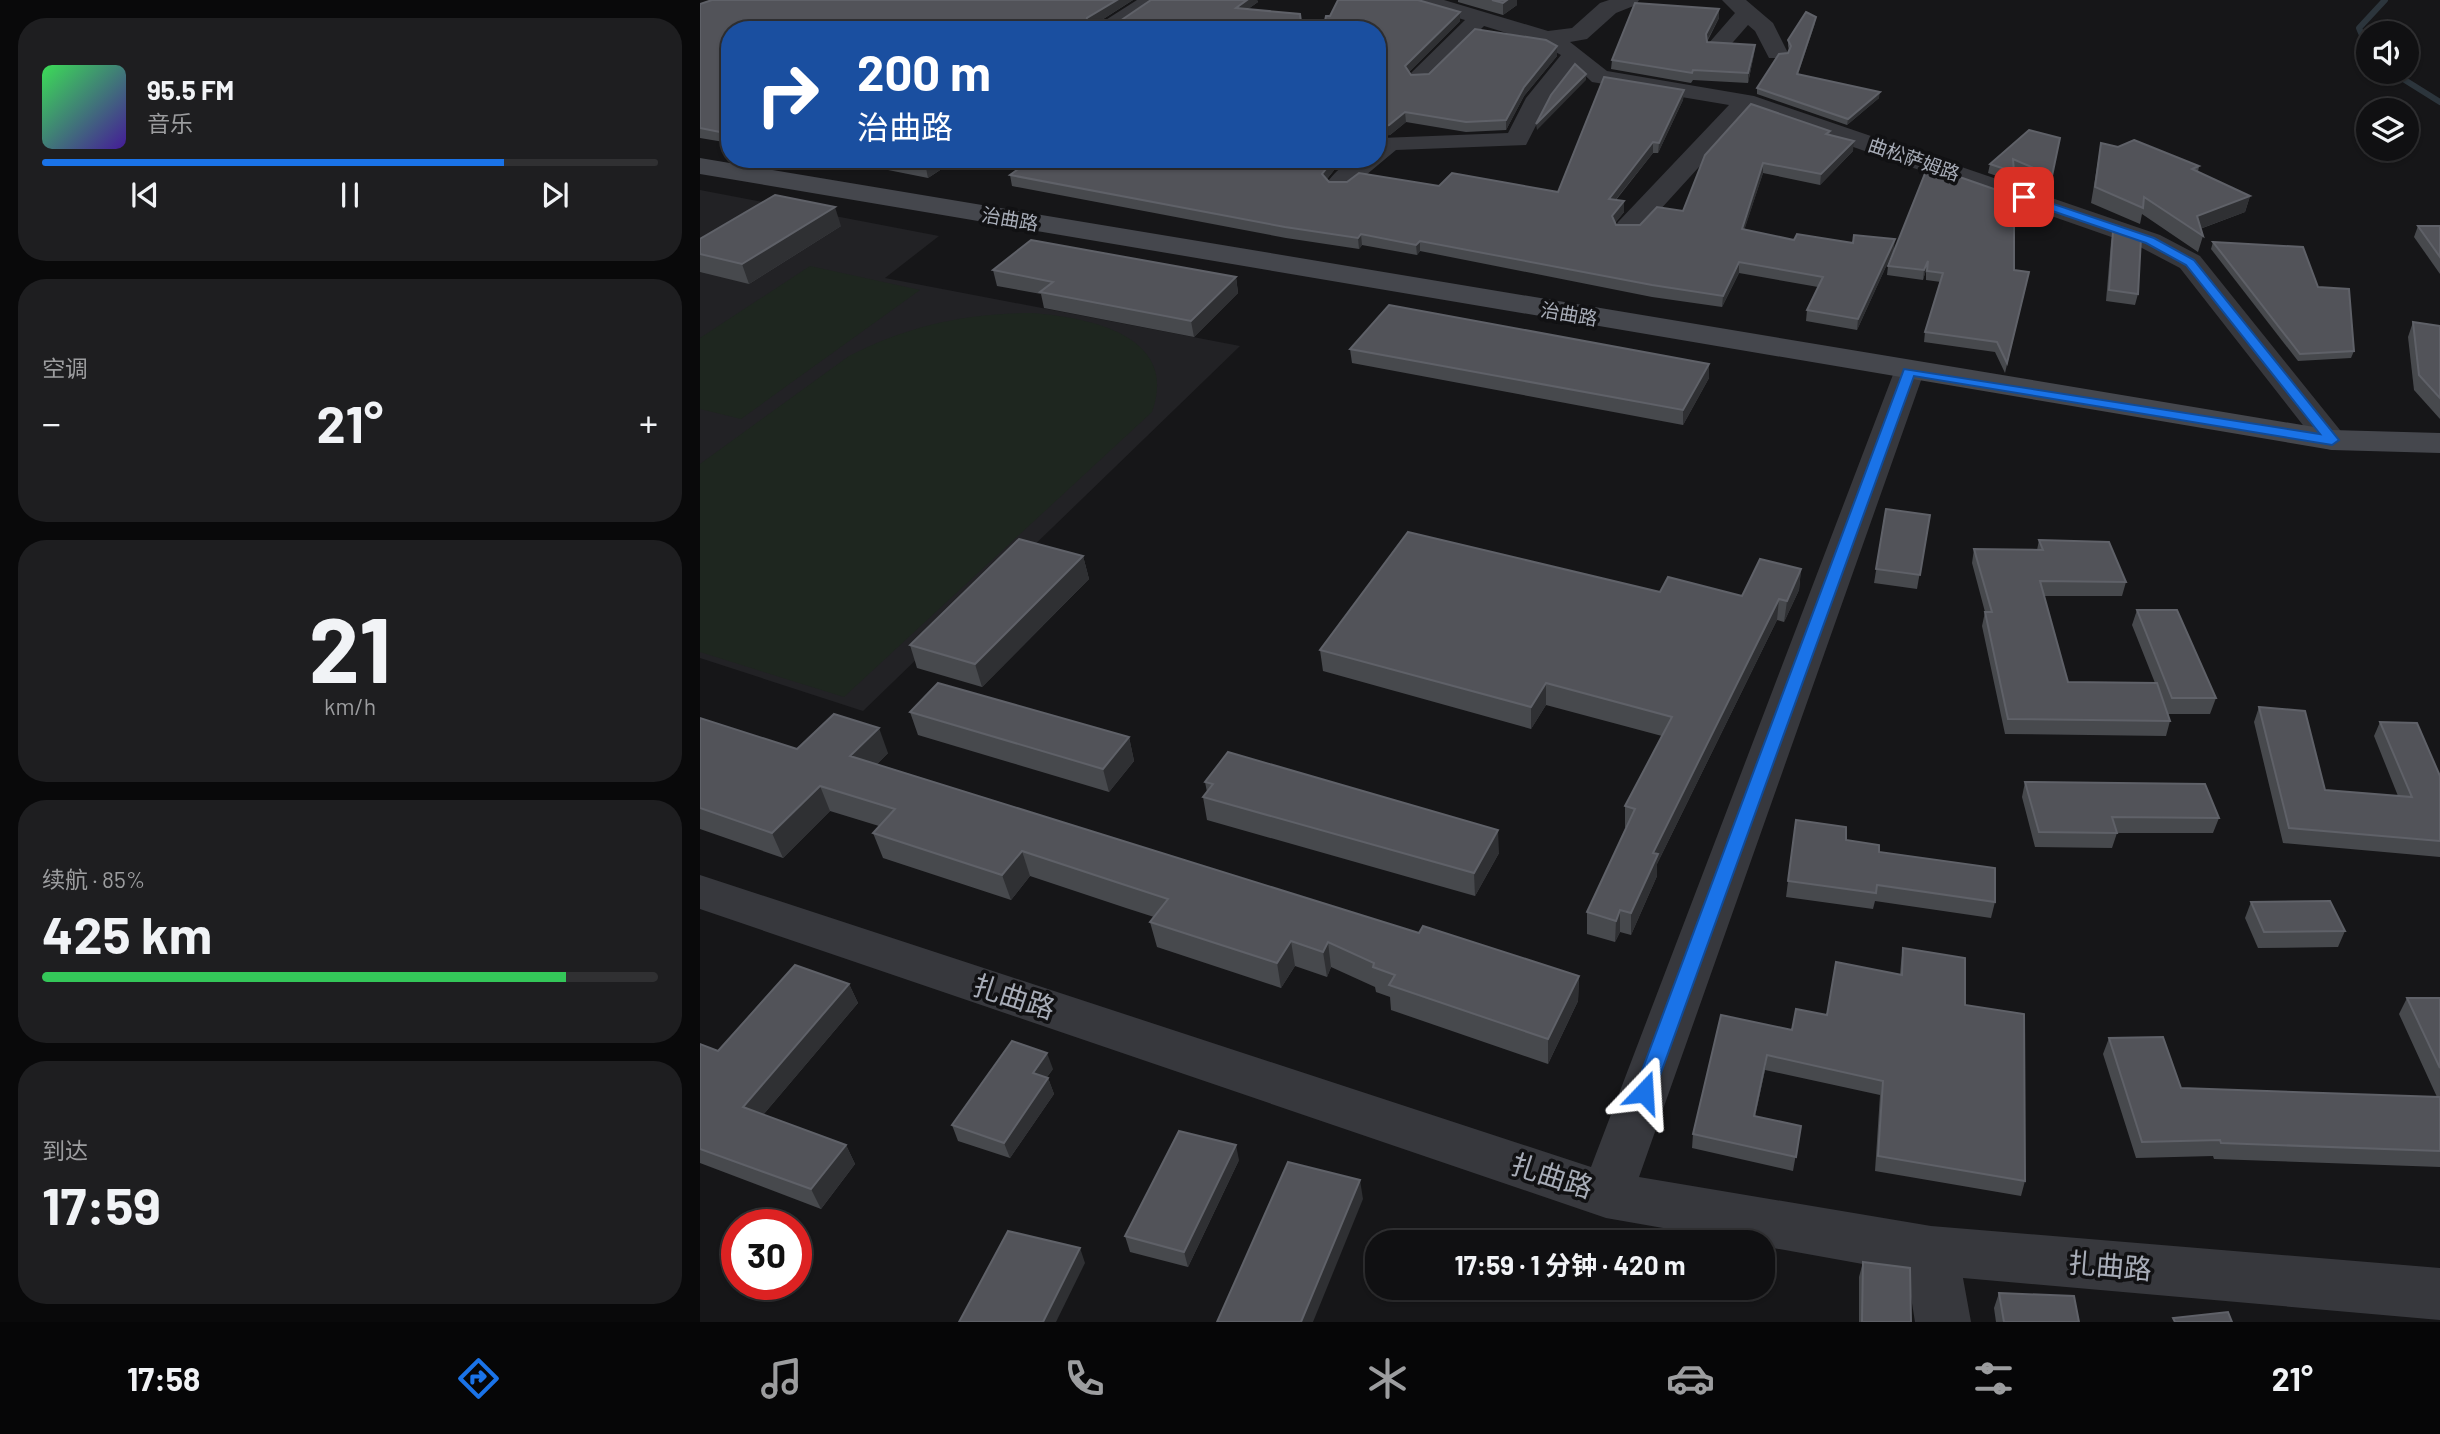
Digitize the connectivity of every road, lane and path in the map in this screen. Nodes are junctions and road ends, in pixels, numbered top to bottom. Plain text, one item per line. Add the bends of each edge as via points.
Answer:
1 (1152, 0) edge
2 (1421, 0) edge
3 (1628, 0) edge
4 (1739, 7) edge
5 (1478, 20) dead end
6 (1116, 21) edge
7 (1547, 37) junction
8 (1719, 44) edge
9 (1574, 53) junction
10 (1777, 53) edge
11 (1420, 77) edge
12 (1746, 101) junction
13 (1386, 146) edge
14 (700, 166) edge
15 (1359, 168) edge
16 (1339, 184) edge
17 (1628, 228) edge
18 (1909, 372) junction
19 (2332, 440) junction
20 (2440, 443) edge
21 (700, 892) edge
22 (1606, 1195) junction
23 (1931, 1251) junction
24 (2440, 1294) edge
25 (1943, 1322) edge

1 - 6 street
2 - 7 street, 曲松萨姆路
3 - 7 street via 1608,8 1579,34
4 - 8 street
4 - 10 street via 1765,28
5 - 11 street
7 - 9 street, 曲松萨姆路
9 - 12 street, 曲松萨姆路 via 1600,77
9 - 13 street via 1538,98 1517,140
12 - 17 street
12 - 19 street, 曲松萨姆路 via 2150,241 2190,262
14 - 18 main road, 治曲路
15 - 16 street
18 - 19 main road, 治曲路
18 - 22 street
19 - 20 main road, 治曲路
21 - 22 street, 扎曲路
22 - 23 street, 扎曲路
23 - 24 street, 扎曲路
23 - 25 street

